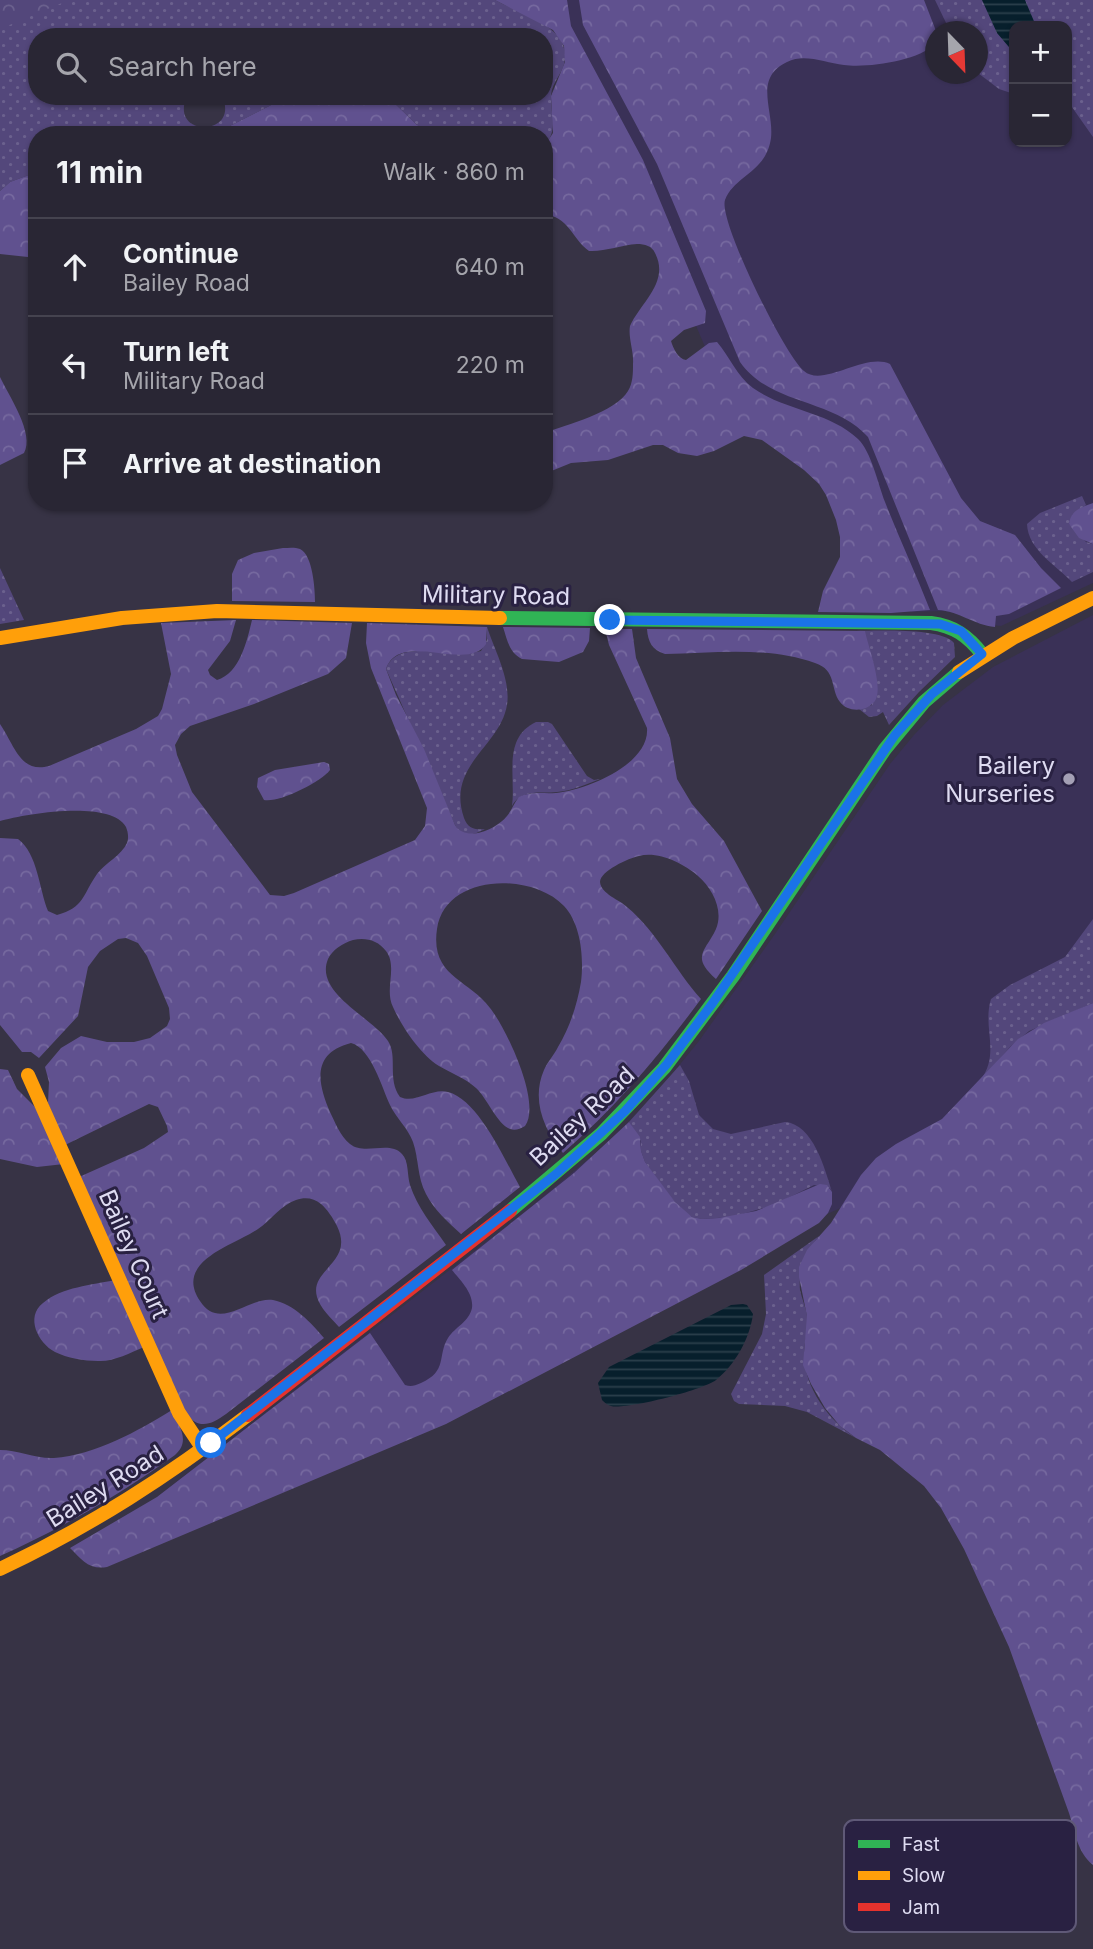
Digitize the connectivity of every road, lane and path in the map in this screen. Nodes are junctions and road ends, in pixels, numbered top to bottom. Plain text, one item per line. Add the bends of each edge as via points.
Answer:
1 (1093, 598) edge
2 (0, 638) edge
3 (982, 654) junction
4 (28, 1074) dead end
5 (202, 1449) junction
6 (0, 1569) edge

1 - 3 main road, Bailey Road
2 - 3 main road, Military Road via 139,616 266,611 931,623 961,631
3 - 5 main road, Bailey Road via 932,694 895,735 712,1004 620,1116 556,1174
4 - 5 main road, Bailey Court via 179,1413
5 - 6 main road, Bailey Road via 94,1523

